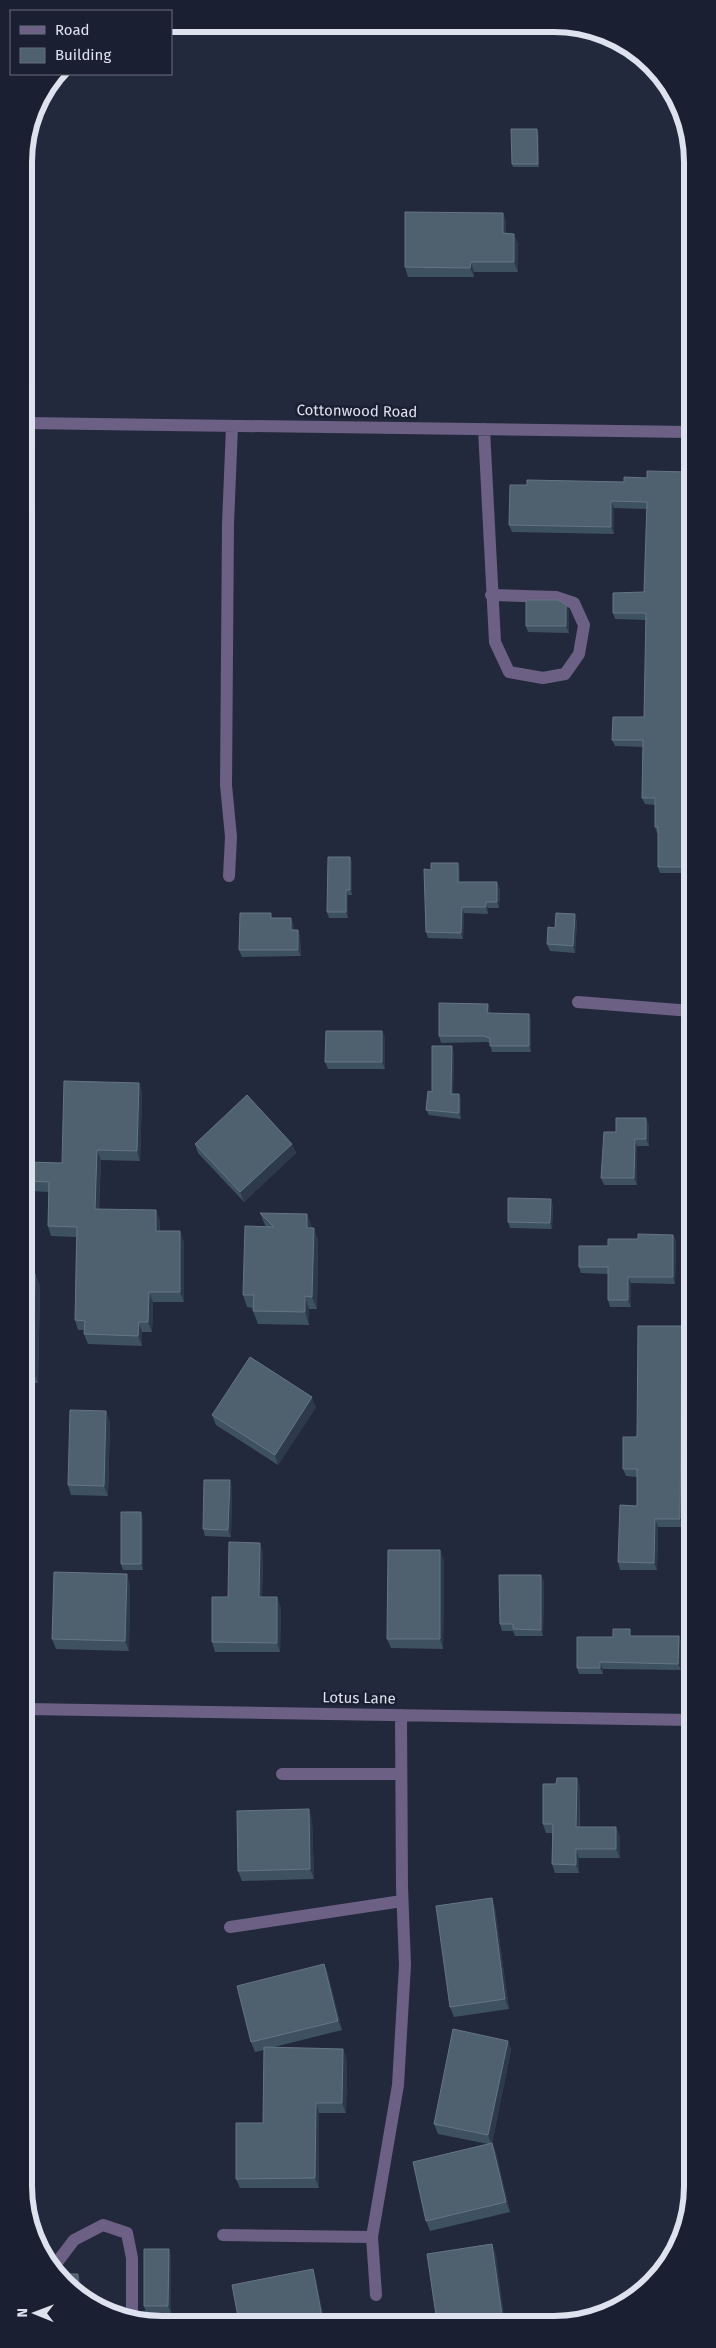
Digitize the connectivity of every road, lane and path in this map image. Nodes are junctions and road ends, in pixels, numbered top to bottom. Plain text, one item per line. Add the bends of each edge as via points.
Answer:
1 (33, 423) edge
2 (232, 426) junction
3 (484, 429) junction
4 (684, 432) edge
5 (491, 595) junction
6 (229, 876) dead end
7 (578, 1002) dead end
8 (684, 1010) edge
9 (32, 1709) edge
10 (401, 1715) junction
11 (683, 1720) edge
12 (282, 1774) dead end
13 (401, 1774) junction
14 (402, 1900) junction
15 (230, 1928) dead end
16 (223, 2235) dead end
17 (372, 2236) junction
18 (57, 2261) edge
19 (376, 2295) dead end
20 (132, 2312) edge

1 - 2 street, Cottonwood Road
2 - 3 street, Cottonwood Road
2 - 6 street via 226,784 231,837
3 - 4 street, Cottonwood Road
3 - 5 street
5 - 5 street via 495,642 509,672 543,678 565,674 579,654 584,625 574,603 556,597
7 - 8 street
9 - 10 street, Lotus Lane
10 - 11 street, Lotus Lane
10 - 13 street
12 - 13 street
13 - 14 street
14 - 15 street
14 - 17 street via 405,1966 398,2085
16 - 17 street
17 - 19 street
18 - 20 street via 74,2240 103,2225 127,2233 132,2258

